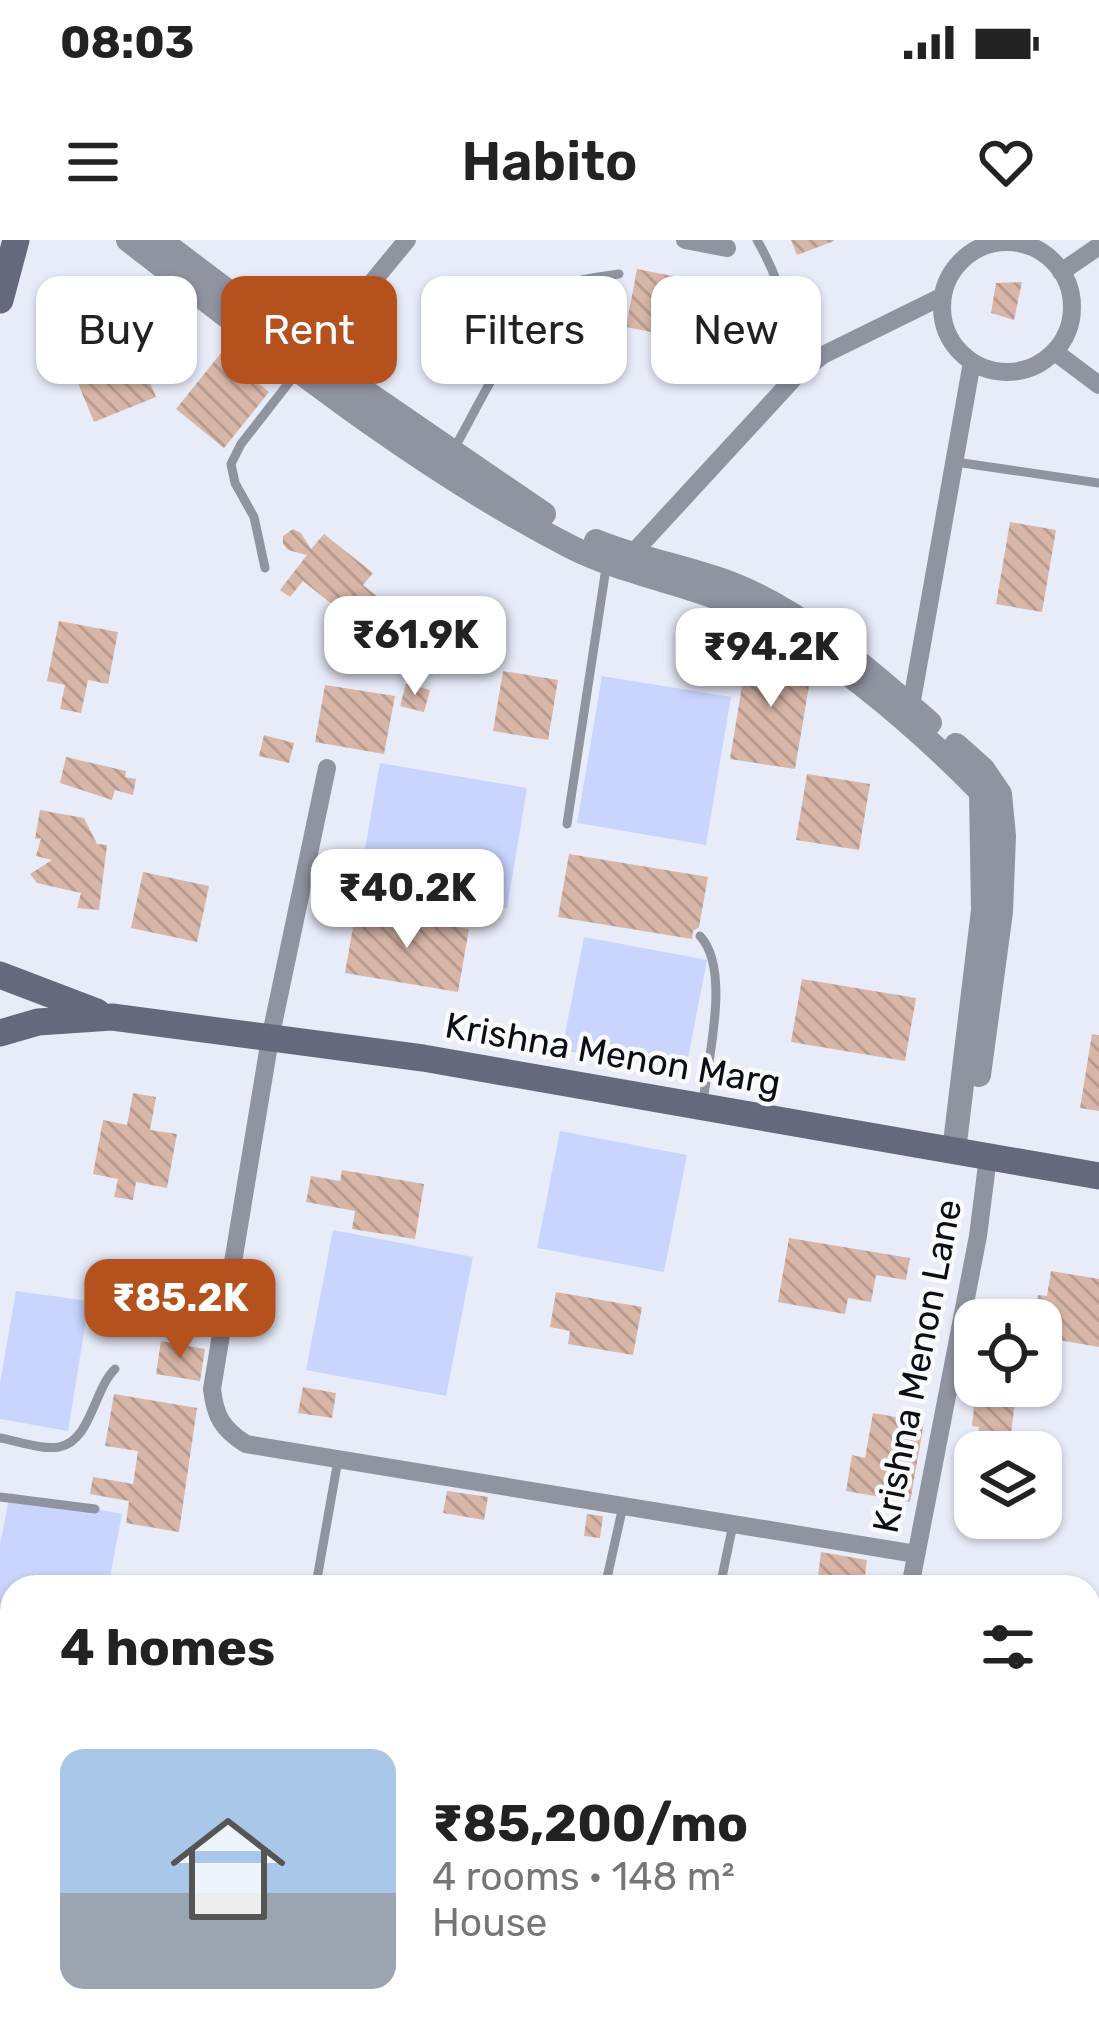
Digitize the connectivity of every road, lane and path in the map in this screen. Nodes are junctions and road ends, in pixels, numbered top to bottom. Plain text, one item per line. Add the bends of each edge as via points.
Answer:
1 (16, 240) edge
2 (34, 240) edge
3 (128, 240) edge
4 (160, 240) edge
5 (407, 240) edge
6 (685, 240) edge
7 (757, 240) edge
8 (1099, 246) edge
9 (727, 248) dead end
10 (1061, 272) junction
11 (619, 274) dead end
12 (377, 276) edge
13 (0, 281) edge
14 (2, 291) edge
15 (221, 292) edge
16 (943, 296) junction
17 (0, 300) edge
18 (221, 305) edge
19 (1055, 352) junction
20 (972, 362) junction
21 (288, 384) edge
22 (333, 384) edge
23 (339, 384) edge
24 (1099, 385) edge
25 (783, 390) junction
26 (451, 454) junction
27 (956, 463) junction
28 (1099, 483) edge
29 (632, 554) junction
30 (607, 562) junction
31 (266, 568) dead end
32 (911, 706) junction
33 (327, 768) dead end
34 (567, 824) dead end
35 (700, 936) dead end
36 (0, 975) edge
37 (112, 1018) junction
38 (0, 1033) edge
39 (270, 1039) junction
40 (703, 1107) junction
41 (971, 1154) junction
42 (1099, 1176) edge
43 (115, 1369) dead end
44 (0, 1438) edge
45 (338, 1459) junction
46 (0, 1496) edge
47 (623, 1506) junction
48 (95, 1509) dead end
49 (733, 1524) junction
50 (916, 1555) junction
51 (318, 1575) edge
52 (608, 1575) edge
53 (722, 1575) edge
54 (912, 1575) edge

1 - 2 main road
1 - 14 main road
3 - 18 street
4 - 15 street
5 - 12 street
6 - 9 street
7 - 25 lane via 784,302
8 - 10 street
10 - 16 street via 1029,245 1004,241 958,262
10 - 19 street via 1072,304
11 - 26 lane via 571,283 545,301
13 - 14 main road
14 - 17 main road
16 - 20 street via 947,335
16 - 25 street via 823,356
19 - 20 street via 1010,373
19 - 24 street
20 - 27 street
21 - 31 lane via 231,464
22 - 30 street via 475,491
23 - 26 street
25 - 29 street
26 - 29 street via 583,536
27 - 28 lane
27 - 32 street
29 - 32 street via 766,600 871,669
30 - 34 lane
30 - 41 street via 774,624 861,686 981,792
32 - 41 street via 1000,794 1001,913
33 - 39 street
35 - 40 lane via 717,972
36 - 37 main road, Krishna Menon Marg
37 - 38 main road, Krishna Menon Marg
37 - 39 main road, Krishna Menon Marg
39 - 40 main road, Krishna Menon Marg
39 - 45 street via 214,1413 246,1444
40 - 41 main road, Krishna Menon Marg
41 - 42 main road, Krishna Menon Marg
41 - 50 street, Krishna Menon Lane via 978,1236
43 - 44 lane via 76,1438 58,1448
45 - 47 street
45 - 51 lane
46 - 48 lane
47 - 49 street
47 - 52 lane
49 - 50 street
49 - 53 lane
50 - 54 street, Krishna Menon Lane

